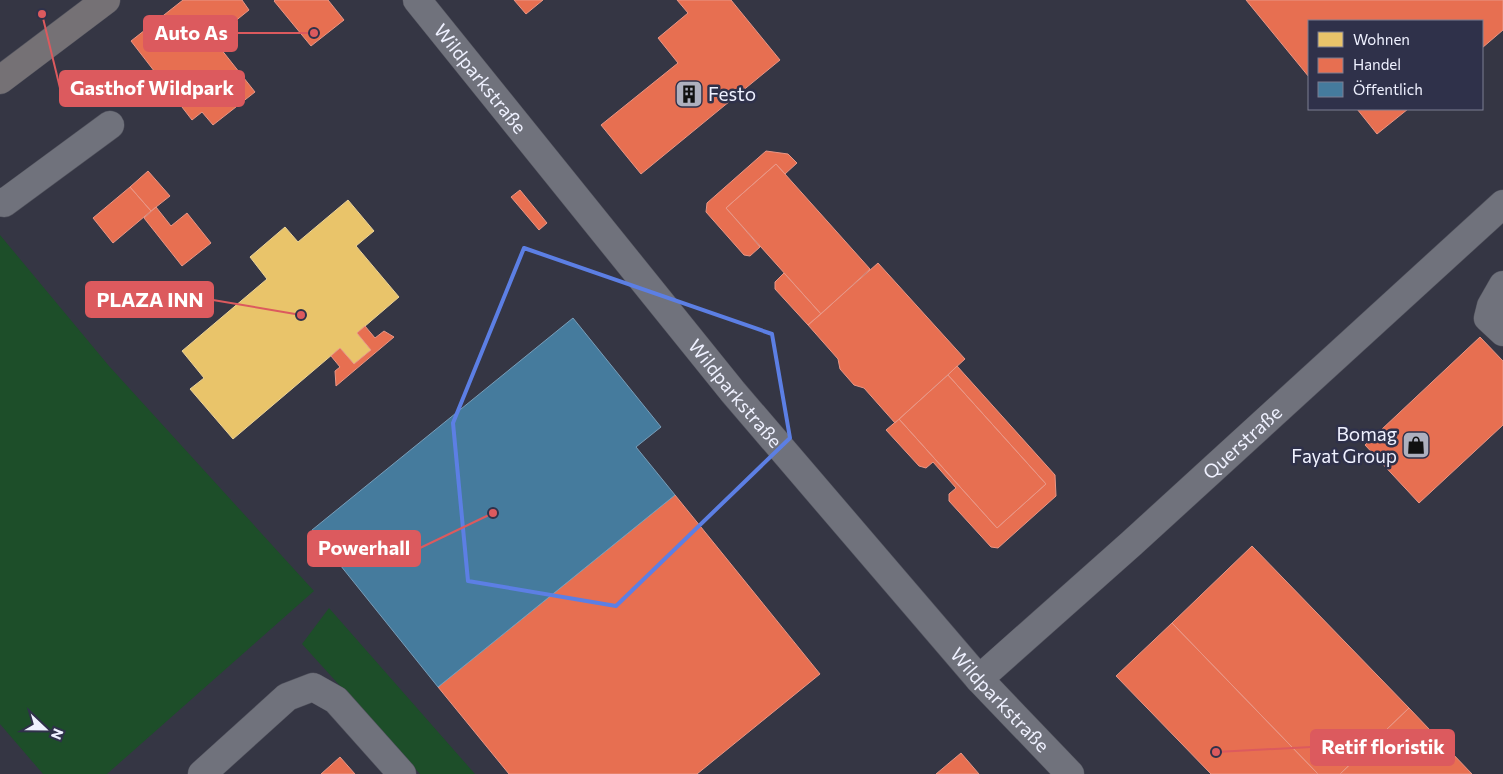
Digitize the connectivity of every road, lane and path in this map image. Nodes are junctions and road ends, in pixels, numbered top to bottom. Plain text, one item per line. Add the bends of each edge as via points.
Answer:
1 (417, 0) edge
2 (92, 4) edge
3 (0, 80) edge
4 (110, 125) dead end
5 (0, 202) edge
6 (1503, 204) edge
7 (1503, 285) edge
8 (1503, 332) edge
9 (979, 679) junction
10 (202, 774) edge
11 (402, 774) edge
12 (1070, 774) edge

1 - 9 street, Wildparkstraße via 733,392
2 - 3 main road
4 - 5 street via 4,203
6 - 9 street, Querstraße
7 - 8 street via 1488,318
9 - 12 street, Wildparkstraße
10 - 11 street via 287,697 314,687 336,700

